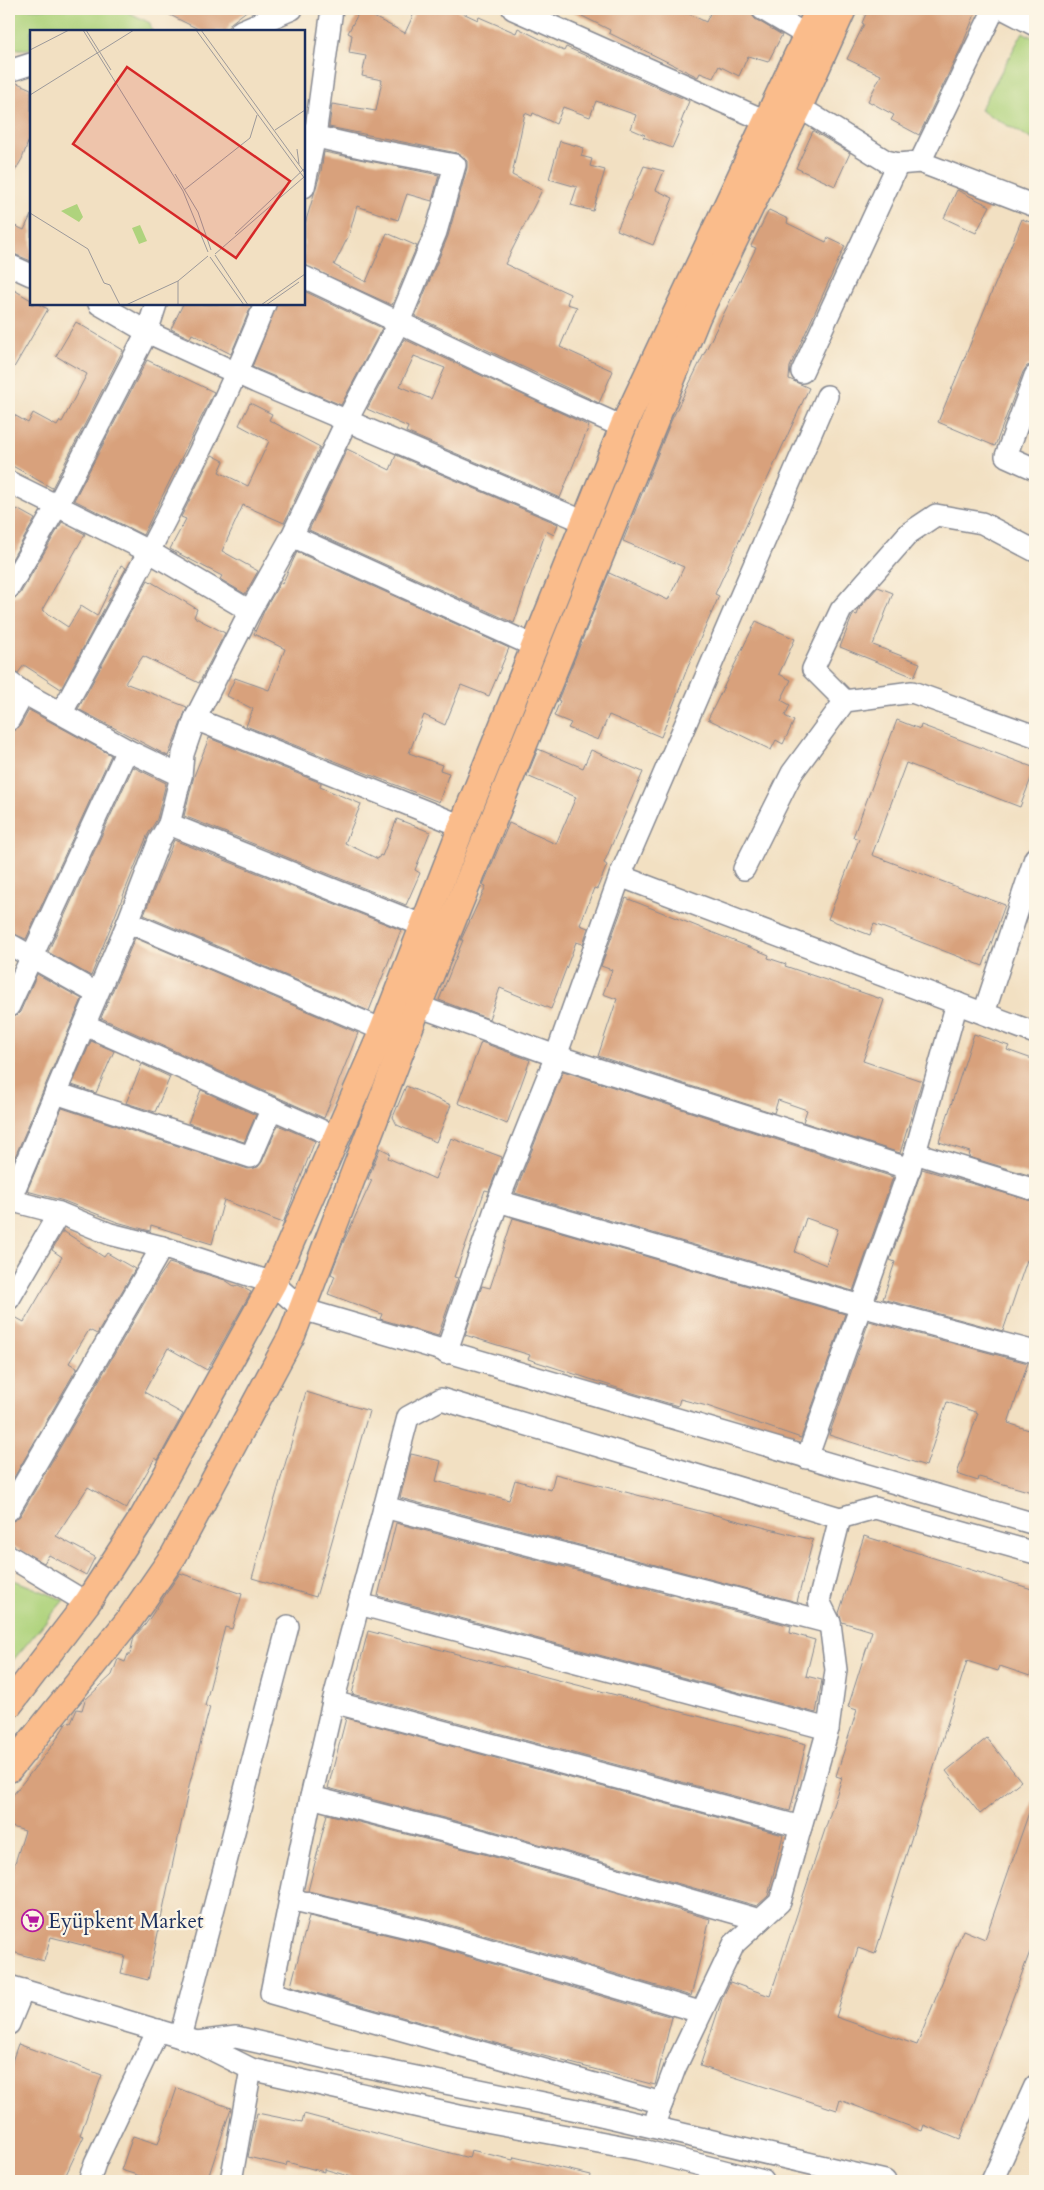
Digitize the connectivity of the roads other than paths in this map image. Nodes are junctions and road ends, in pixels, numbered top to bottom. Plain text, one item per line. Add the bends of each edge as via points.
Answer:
1 (252, 9) edge
2 (292, 9) edge
3 (332, 9) edge
4 (513, 9) edge
5 (762, 9) edge
6 (819, 9) edge
7 (843, 9) edge
8 (994, 9) edge
9 (1004, 9) edge
10 (1035, 25) edge
11 (241, 30) edge
12 (242, 30) edge
13 (808, 36) junction
14 (30, 64) edge
15 (9, 71) edge
16 (799, 107) junction
17 (768, 122) junction
18 (309, 135) edge
19 (920, 162) junction
20 (898, 164) junction
21 (305, 177) edge
22 (1035, 206) edge
23 (9, 265) edge
24 (30, 275) edge
25 (305, 277) edge
26 (101, 305) edge
27 (156, 305) edge
28 (265, 305) edge
29 (399, 322) junction
30 (147, 332) junction
31 (802, 372) dead end
32 (238, 373) junction
33 (1035, 376) edge
34 (827, 396) dead end
35 (347, 420) junction
36 (623, 427) junction
37 (1035, 469) edge
38 (9, 482) edge
39 (57, 506) junction
40 (586, 522) junction
41 (292, 536) junction
42 (150, 552) junction
43 (1035, 552) edge
44 (9, 588) edge
45 (250, 611) junction
46 (534, 646) junction
47 (16, 687) edge
48 (845, 701) junction
49 (62, 712) junction
50 (195, 719) junction
51 (9, 720) edge
52 (1035, 736) edge
53 (127, 750) junction
54 (181, 776) junction
55 (168, 824) junction
56 (462, 826) junction
57 (1035, 858) edge
58 (744, 869) dead end
59 (620, 876) junction
60 (128, 922) junction
61 (424, 926) junction
62 (9, 944) edge
63 (31, 956) junction
64 (96, 993) junction
65 (958, 1003) junction
66 (9, 1006) edge
67 (418, 1006) junction
68 (984, 1013) junction
69 (85, 1025) junction
70 (383, 1030) junction
71 (1035, 1033) edge
72 (556, 1056) junction
73 (56, 1093) junction
74 (272, 1108) junction
75 (336, 1136) junction
76 (913, 1161) junction
77 (1035, 1190) edge
78 (9, 1200) edge
79 (498, 1201) junction
80 (59, 1213) junction
81 (162, 1247) junction
82 (274, 1283) junction
83 (9, 1299) edge
84 (861, 1306) junction
85 (302, 1309) junction
86 (1035, 1352) edge
87 (446, 1353) junction
88 (807, 1458) junction
89 (384, 1507) junction
90 (9, 1510) edge
91 (840, 1518) junction
92 (1035, 1524) edge
93 (1035, 1553) edge
94 (9, 1556) edge
95 (87, 1603) junction
96 (358, 1604) junction
97 (830, 1623) junction
98 (288, 1626) dead end
99 (333, 1702) junction
100 (9, 1705) edge
101 (828, 1729) junction
102 (9, 1769) edge
103 (311, 1797) junction
104 (801, 1827) junction
105 (290, 1898) junction
106 (760, 1920) junction
107 (16, 1988) edge
108 (700, 2012) junction
109 (9, 2024) edge
110 (158, 2030) junction
111 (189, 2039) junction
112 (251, 2069) junction
113 (1035, 2086) edge
114 (662, 2103) junction
115 (654, 2127) junction
116 (697, 2173) edge
117 (89, 2181) edge
118 (231, 2181) edge
119 (763, 2181) edge
120 (885, 2181) edge
121 (992, 2181) edge

1 - 11 street
2 - 12 street
3 - 18 street
4 - 17 street
5 - 13 street
6 - 13 main road
7 - 16 main road
8 - 19 street
9 - 10 street
13 - 17 main road
14 - 15 street
16 - 20 street via 886,161
16 - 67 main road via 697,317
17 - 36 main road
18 - 21 street
18 - 29 street via 455,165 436,232
19 - 20 street
19 - 22 street
20 - 31 street
23 - 24 street
25 - 29 street
26 - 30 street
27 - 30 street
28 - 32 street
29 - 35 street
29 - 36 street
30 - 32 street
30 - 39 street
32 - 35 street
32 - 42 street
33 - 37 street via 1006,456
34 - 59 street
35 - 40 street
35 - 41 street
36 - 40 main road
38 - 39 street
39 - 42 street
39 - 44 street
40 - 46 main road
41 - 45 street
41 - 46 street
42 - 45 street
42 - 49 street
43 - 48 street via 982,523 936,515 909,533 841,610 813,669
45 - 50 street
46 - 56 main road
47 - 49 street
47 - 51 street
48 - 52 street via 912,692
48 - 58 street via 792,773
49 - 53 street
50 - 54 street via 183,754
50 - 56 street
53 - 54 street
53 - 63 street
54 - 55 street
55 - 60 street
55 - 61 street
56 - 61 main road
57 - 68 street
59 - 65 street
59 - 72 street
60 - 64 street
60 - 70 street
61 - 70 main road
62 - 63 street
63 - 64 street
63 - 66 street
64 - 69 street
65 - 68 street
65 - 76 street
67 - 72 street
67 - 85 main road
68 - 71 street
69 - 73 street
69 - 74 street
70 - 75 main road
72 - 76 street
72 - 79 street
73 - 74 street via 251,1157
73 - 78 street
74 - 75 street
75 - 82 main road
76 - 77 street
76 - 84 street
78 - 80 street
79 - 84 street
79 - 87 street
80 - 81 street via 110,1234
80 - 83 street
81 - 82 street
81 - 90 street
82 - 85 street
82 - 95 main road via 143,1518
84 - 86 street
84 - 88 street
85 - 87 street
85 - 102 main road via 292,1335 174,1555 129,1620
87 - 88 street
88 - 92 street
89 - 91 street via 408,1417 441,1399
89 - 96 street
89 - 97 street
91 - 93 street via 874,1508
91 - 97 street via 819,1601
94 - 95 street
95 - 100 main road
96 - 99 street
96 - 101 street
97 - 101 street via 836,1670
98 - 111 street
99 - 103 street
99 - 104 street
101 - 104 street
103 - 105 street
103 - 106 street via 487,1842
104 - 106 street via 780,1902
105 - 108 street via 429,1932
105 - 114 street via 271,1993
106 - 108 street via 734,1944
107 - 109 street
107 - 110 street
108 - 114 street
110 - 111 street
110 - 117 street
111 - 112 street
111 - 115 street via 236,2037
112 - 116 street via 459,2116 642,2150
112 - 118 street
113 - 121 street
114 - 115 street
115 - 120 street
116 - 119 street

